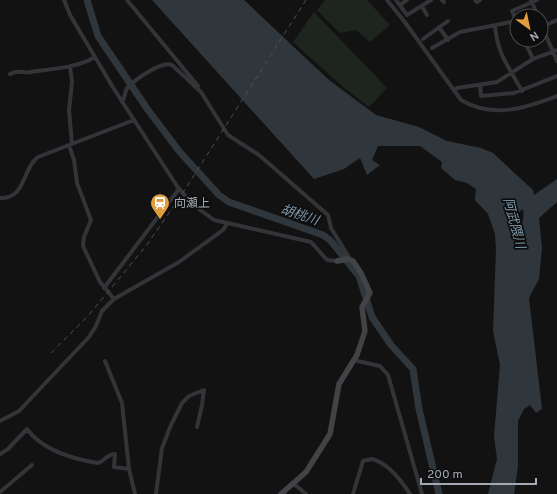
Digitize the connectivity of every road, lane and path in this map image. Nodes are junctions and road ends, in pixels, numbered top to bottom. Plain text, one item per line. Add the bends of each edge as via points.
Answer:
1 (64, 0) edge
2 (127, 0) edge
3 (386, 0) edge
4 (396, 0) edge
5 (407, 0) edge
6 (431, 0) edge
7 (475, 0) edge
8 (480, 0) edge
9 (537, 0) edge
10 (531, 1) edge
11 (400, 5) junction
12 (422, 6) junction
13 (518, 8) edge
14 (427, 15) dead end
15 (448, 22) dead end
16 (509, 23) edge
17 (495, 25) junction
18 (439, 27) junction
19 (423, 39) dead end
20 (549, 39) edge
21 (448, 40) junction
22 (432, 48) dead end
23 (528, 48) edge
24 (555, 51) edge
25 (95, 57) junction
26 (533, 59) junction
27 (557, 61) edge
28 (70, 66) junction
29 (512, 72) junction
30 (10, 74) dead end
31 (557, 76) edge
32 (480, 85) junction
33 (457, 88) dead end
34 (522, 91) junction
35 (201, 92) junction
36 (557, 96) edge
37 (122, 102) junction
38 (134, 120) junction
39 (70, 145) junction
40 (179, 189) junction
41 (0, 198) edge
42 (227, 224) junction
43 (344, 260) junction
44 (104, 288) junction
45 (114, 299) junction
46 (353, 360) junction
47 (105, 361) dead end
48 (0, 421) edge
49 (197, 427) dead end
50 (0, 454) edge
51 (32, 465) dead end
52 (129, 469) junction
53 (294, 484) junction
54 (0, 492) edge
55 (135, 494) edge
56 (156, 494) edge
57 (281, 494) edge
58 (306, 494) edge
59 (354, 494) edge
60 (410, 494) edge
61 (422, 494) edge

1 - 25 street
2 - 35 street via 198,85
3 - 36 street via 461,100 487,110 510,110
4 - 11 street
5 - 11 street
6 - 12 street
7 - 8 street
9 - 10 street
10 - 13 street
11 - 12 street via 407,16
12 - 14 street
15 - 18 street
16 - 17 street
17 - 21 street via 460,32
17 - 29 street via 502,59
18 - 19 street
18 - 21 street
20 - 24 street
21 - 22 street
23 - 26 street
24 - 26 street
24 - 27 street
25 - 28 street
25 - 37 street
26 - 29 street
28 - 30 street via 30,73 18,70
28 - 39 street
29 - 32 street via 497,82
29 - 34 street
31 - 34 street
32 - 33 street
32 - 34 street via 481,96
35 - 37 street via 174,66 167,63 155,68 128,87
35 - 43 street via 228,135 259,155 328,215
37 - 38 street
38 - 39 street
38 - 40 street
39 - 41 street via 36,158 17,193 9,198
39 - 44 street via 77,183 91,220 83,246
40 - 42 street via 207,217
40 - 44 street
42 - 43 street via 309,242 315,245 327,260
42 - 45 street via 179,262
43 - 46 street via 356,264 370,293 362,307 365,331 360,349
44 - 45 street
45 - 48 street via 102,311 89,337 17,413
46 - 53 street via 338,384 332,428 327,440 306,472
46 - 61 street via 380,366 388,375
47 - 52 street via 122,403
49 - 56 street via 204,390 189,396 182,403 171,425 162,448
50 - 52 street via 27,429 39,443 55,451 98,463 115,454 114,467
51 - 54 street
52 - 55 street
53 - 57 street
53 - 58 street
59 - 60 street via 363,461 372,459 383,464

